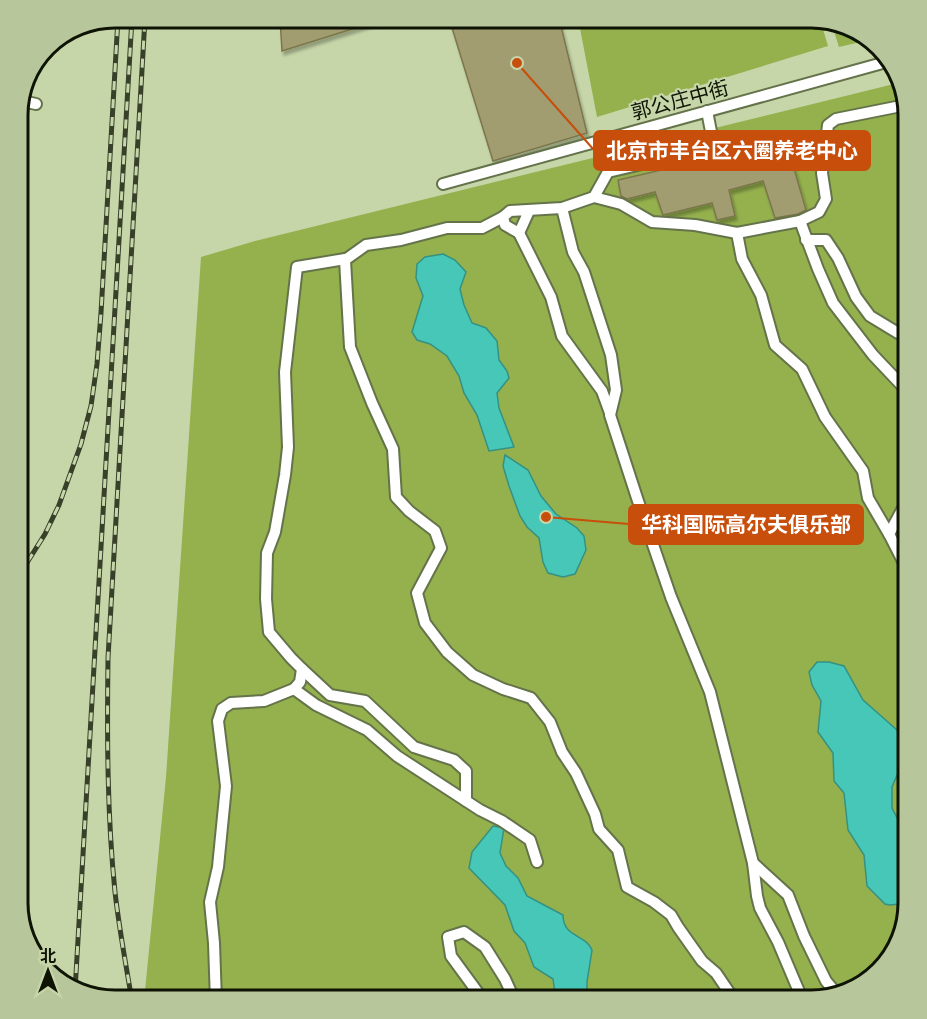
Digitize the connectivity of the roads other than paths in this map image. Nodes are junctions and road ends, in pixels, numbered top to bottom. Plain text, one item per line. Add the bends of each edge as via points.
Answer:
1 (881, 63) edge
2 (30, 103) edge
3 (36, 104) dead end
4 (898, 107) edge
5 (707, 111) junction
6 (444, 184) dead end
7 (594, 197) junction
8 (562, 208) junction
9 (530, 211) junction
10 (503, 217) junction
11 (800, 221) junction
12 (519, 233) junction
13 (737, 233) junction
14 (806, 240) junction
15 (345, 259) junction
16 (898, 333) edge
17 (898, 382) edge
18 (610, 415) junction
19 (898, 517) edge
20 (889, 534) junction
21 (898, 551) edge
22 (302, 669) junction
23 (294, 689) junction
24 (466, 801) junction
25 (537, 862) dead end
26 (753, 863) junction
27 (832, 988) edge
28 (216, 990) edge
29 (476, 990) edge
30 (510, 990) edge
31 (728, 990) edge
32 (798, 990) edge

1 - 5 street, 郭公庄中街
2 - 3 street
4 - 11 street via 828,124 822,173 826,199 819,212
5 - 6 street, 郭公庄中街
5 - 7 street via 714,147 608,172
7 - 8 street
7 - 13 street via 621,204 652,222
8 - 9 street
8 - 18 street via 573,252 584,272 611,355 616,390
9 - 10 street via 519,209
9 - 12 street
10 - 12 street via 505,225
10 - 15 street via 482,228 447,228 366,245
11 - 13 street
11 - 14 street
12 - 18 street via 551,297 562,336 602,391
13 - 20 street via 742,259 761,295 775,345 802,369 825,417 863,471 868,498
14 - 16 street via 826,240 870,316
14 - 17 street via 833,303
15 - 22 street via 297,267 285,372 287,456 275,532 267,553 266,599 269,632
15 - 31 street via 350,347 393,449 396,497 435,531 441,548 417,594 425,623 447,652 473,675 531,698 550,722 599,829 618,850 627,887 672,915 702,961
18 - 26 street via 671,597 710,692
19 - 20 street
20 - 21 street
22 - 23 street
22 - 24 street via 330,695 365,701 414,747 454,760 466,771
23 - 24 street via 316,705 367,730 397,756
23 - 28 street via 264,701 231,703 222,709 218,721 226,786 218,867 210,902
24 - 25 street via 530,840
26 - 27 street via 789,895 804,936
26 - 32 street via 760,908
29 - 30 street via 451,956 448,937 464,932 485,947

